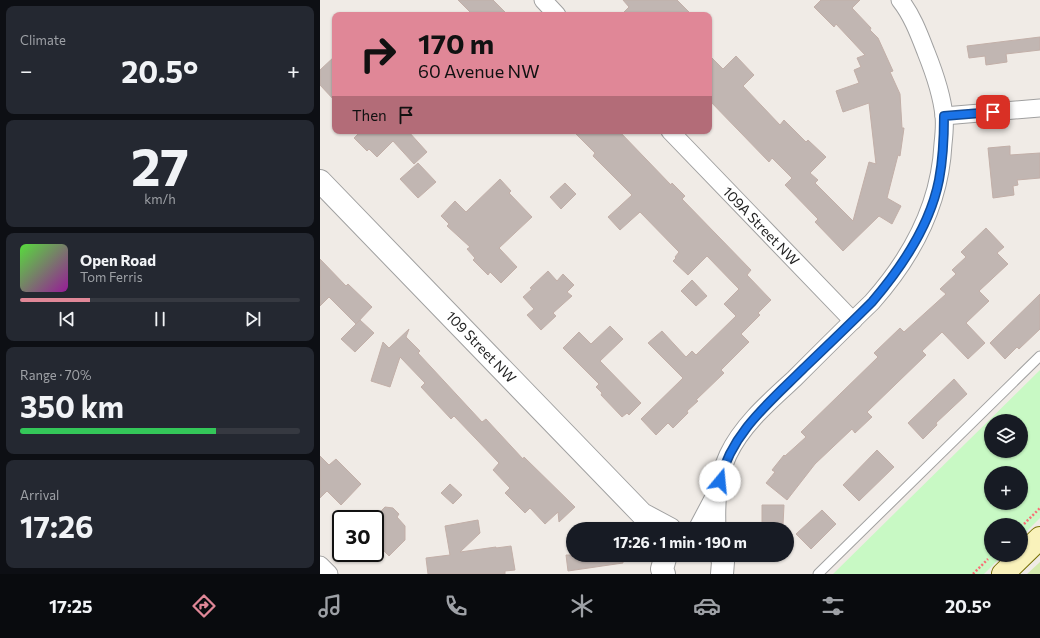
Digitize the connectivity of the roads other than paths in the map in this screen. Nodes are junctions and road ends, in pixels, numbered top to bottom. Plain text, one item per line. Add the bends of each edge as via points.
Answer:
1 (543, 0) edge
2 (900, 0) edge
3 (554, 12) edge
4 (1040, 108) edge
5 (944, 116) junction
6 (673, 134) edge
7 (320, 181) edge
8 (853, 321) junction
9 (1040, 356) edge
10 (717, 491) junction
11 (644, 521) edge
12 (701, 522) edge
13 (716, 522) edge
14 (1040, 538) edge
15 (320, 564) edge
16 (329, 574) edge
17 (818, 574) edge
18 (1003, 574) edge

1 - 3 street
2 - 5 street via 912,19 932,66
4 - 5 street
5 - 8 street via 939,181 931,208 904,261 888,284
6 - 8 street, 109A Street NW
7 - 11 street, 109 Street NW
8 - 10 street via 752,420 729,453
9 - 17 lane
10 - 12 street
10 - 13 street
14 - 18 main road
15 - 16 street

